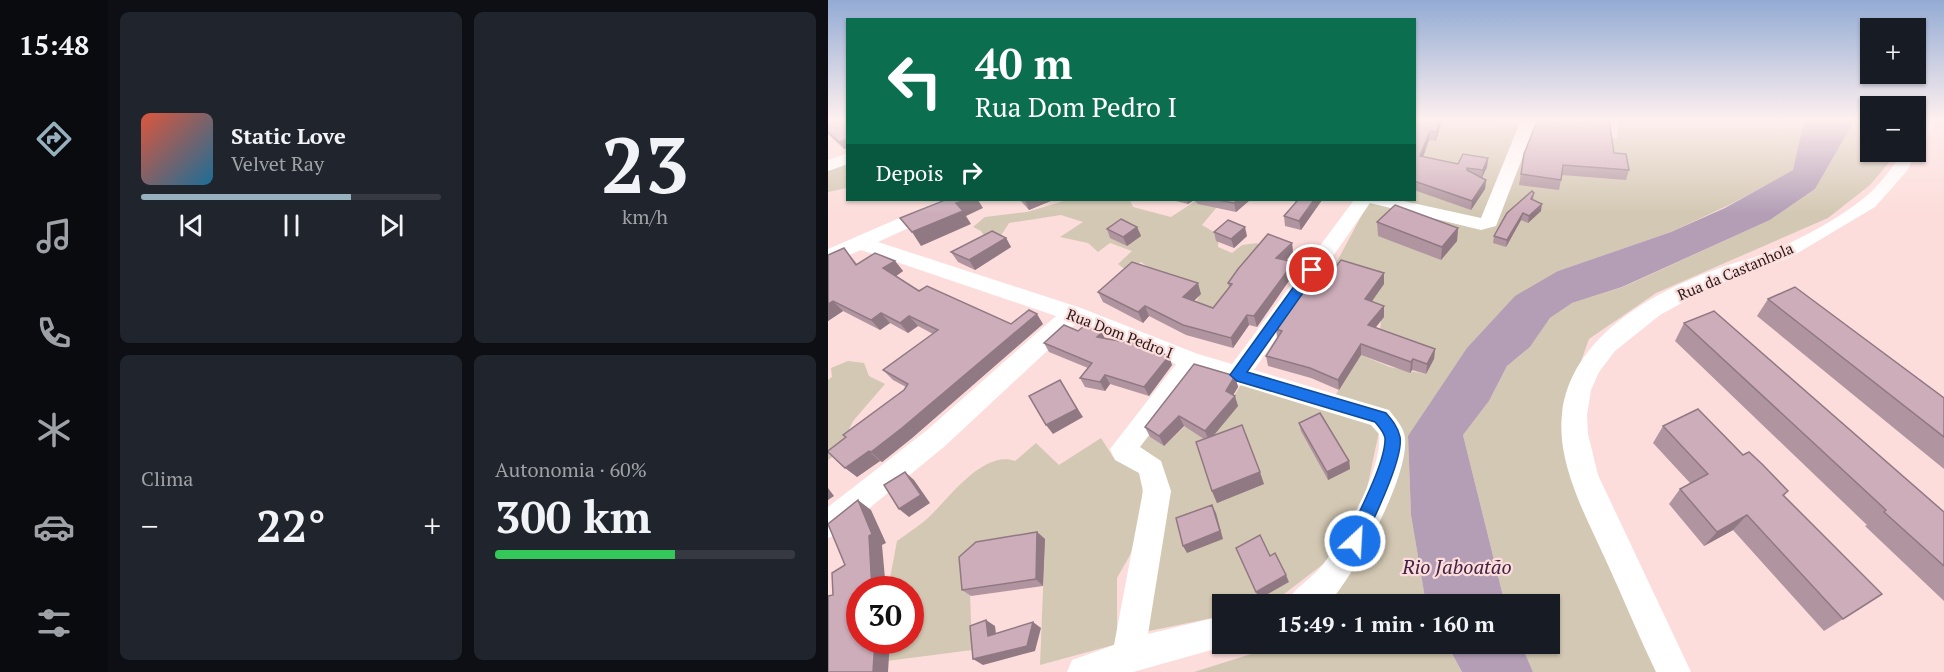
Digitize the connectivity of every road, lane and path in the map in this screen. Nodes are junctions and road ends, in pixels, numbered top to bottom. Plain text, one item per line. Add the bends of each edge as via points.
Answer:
1 (1517, 151) edge
2 (846, 159) edge
3 (1903, 162) edge
4 (828, 166) edge
5 (953, 201) edge
6 (1362, 201) edge
7 (1381, 201) edge
8 (861, 243) junction
9 (828, 257) edge
10 (1073, 314) junction
11 (1192, 361) junction
12 (1237, 375) junction
13 (828, 524) edge
14 (1317, 594) edge
15 (1212, 635) edge
16 (1128, 657) junction
17 (1084, 672) edge
18 (1674, 672) edge

1 - 7 street via 1489,222 1481,224
2 - 4 street
3 - 18 street, Rua da Castanhola via 1878,195 1803,243 1716,277 1634,321 1613,339 1583,377 1573,414 1578,454 1603,520
5 - 8 street
6 - 12 street
8 - 9 street
8 - 10 street, Rua Dom Pedro I
10 - 11 street, Rua Dom Pedro I
10 - 13 street via 936,438
11 - 12 street, Rua Dom Pedro I
11 - 16 street via 1123,449 1150,466 1156,491
12 - 14 street, Rua Dom Pedro I via 1380,417 1390,429 1393,440 1386,469 1364,521 1345,561
15 - 16 street
16 - 17 street

